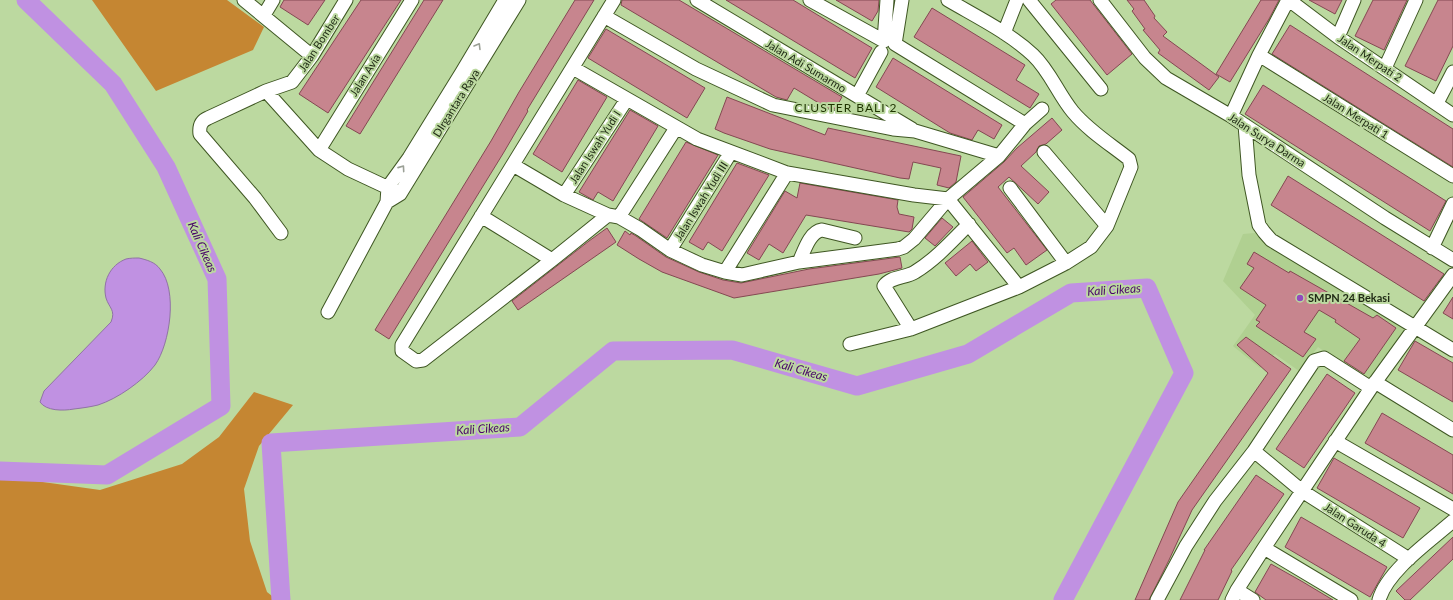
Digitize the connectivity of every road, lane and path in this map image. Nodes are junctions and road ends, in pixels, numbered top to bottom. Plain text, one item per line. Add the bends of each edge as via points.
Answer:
1 (244, 0) edge
2 (273, 0) edge
3 (346, 0) edge
4 (412, 0) edge
5 (505, 0) edge
6 (519, 0) edge
7 (614, 0) edge
8 (697, 0) edge
9 (810, 0) edge
10 (887, 0) edge
11 (902, 0) edge
12 (948, 0) edge
13 (1017, 0) edge
14 (1029, 0) edge
15 (1100, 0) edge
16 (1288, 0) edge
17 (1354, 0) edge
18 (1416, 0) edge
19 (264, 15) junction
20 (604, 16) junction
21 (1004, 33) junction
22 (1338, 37) junction
23 (881, 52) dead end
24 (1258, 55) junction
25 (312, 56) junction
26 (573, 68) junction
27 (1385, 68) junction
28 (1453, 72) edge
29 (467, 75) junction
30 (1101, 89) dead end
31 (266, 91) junction
32 (857, 96) junction
33 (627, 99) junction
34 (1437, 103) junction
35 (1042, 109) dead end
36 (1453, 115) edge
37 (1231, 116) junction
38 (1025, 124) junction
39 (1245, 125) junction
40 (676, 128) junction
41 (915, 131) junction
42 (319, 150) junction
43 (731, 152) junction
44 (1044, 152) dead end
45 (999, 156) junction
46 (513, 165) junction
47 (787, 173) junction
48 (1453, 176) edge
49 (1010, 188) dead end
50 (394, 191) junction
51 (564, 194) junction
52 (948, 199) junction
53 (1453, 204) edge
54 (481, 216) junction
55 (614, 216) junction
56 (969, 224) junction
57 (1107, 226) junction
58 (281, 233) dead end
59 (856, 238) dead end
60 (1432, 248) junction
61 (670, 250) junction
62 (552, 260) junction
63 (1453, 260) edge
64 (799, 262) junction
65 (1066, 263) junction
66 (725, 272) junction
67 (1453, 275) edge
68 (1019, 287) junction
69 (328, 312) dead end
70 (1414, 328) junction
71 (911, 329) junction
72 (850, 344) dead end
73 (1453, 350) edge
74 (1373, 385) junction
75 (1453, 430) edge
76 (1335, 441) junction
77 (1254, 451) junction
78 (1302, 491) junction
79 (1453, 509) edge
80 (1453, 521) edge
81 (1264, 548) junction
82 (1409, 560) junction
83 (1234, 595) edge
84 (1157, 600) edge
85 (1253, 600) edge
86 (1351, 600) edge
87 (1379, 600) edge

1 - 19 street
2 - 19 street
3 - 25 street, Jalan Bomber
4 - 42 street, Jalan Avia
29 -> 5 street, DIrgantara Raya
6 - 29 street, DIrgantara Raya
7 - 20 street
8 - 32 street, Jalan Adi Sumarmo
9 - 10 street via 884,41
11 - 38 street via 896,44
12 - 21 street
13 - 21 street
14 - 30 street
15 - 37 street, Jalan Surya Darma via 1155,69
16 - 22 street, Jalan Merpati 2
16 - 24 street
17 - 22 street
18 - 27 street
19 - 25 street
20 - 26 street
20 - 41 street via 696,69 773,105
21 - 57 street via 1033,55 1073,111 1094,133 1129,159 1131,167
22 - 27 street, Jalan Merpati 2
23 - 32 street
24 - 37 street
24 - 48 street, Jalan Merpati 1
25 - 31 street, Jalan Bomber via 292,82
26 - 33 street
26 - 46 street
27 - 34 street, Jalan Merpati 2
28 - 34 street
29 - 50 street, DIrgantara Raya
31 - 42 street
31 - 58 street, Jalan Bomber via 204,120 200,134 255,198
32 - 41 street, Jalan Adi Sumarmo
33 - 40 street
33 - 51 street, Jalan Iswah Yudi I
34 - 36 street, Jalan Merpati 2
35 - 38 street
37 - 39 street, Jalan Surya Darma
38 - 45 street
39 - 60 street, Jalan Surya Darma
39 - 70 street via 1249,175 1259,225 1264,232 1271,240
40 - 43 street
40 - 55 street
41 - 45 street
42 - 50 street via 348,169
43 - 47 street
43 - 61 street, Jalan Iswah Yudi III
44 - 57 street
45 - 52 street
46 - 51 street
46 - 54 street
47 - 52 street
47 - 66 street
49 - 65 street
50 - 69 street, DIrgantara Raya
51 - 55 street
52 - 56 street
52 - 64 street via 914,240 904,247
53 - 60 street
54 - 62 street
54 - 62 street via 402,345 402,352 416,360 423,360
55 - 61 street via 640,229
55 - 62 street
56 - 68 street
56 - 71 street via 931,262 913,273 887,282 884,286
57 - 65 street via 1091,247
59 - 64 street via 817,231
60 - 63 street, Jalan Surya Darma
61 - 66 street via 702,265
64 - 66 street via 742,275
65 - 68 street
67 - 70 street
68 - 71 street
70 - 73 street
70 - 74 street
71 - 72 street
74 - 75 street
74 - 76 street
74 - 77 street via 1324,358 1314,361
76 - 78 street
76 - 79 street
77 - 78 street, Jalan Garuda 4
77 - 84 street via 1215,501 1186,546
78 - 81 street
78 - 82 street, Jalan Garuda 4
80 - 82 street
81 - 83 street
81 - 86 street
82 - 87 street via 1391,577
83 - 85 street

